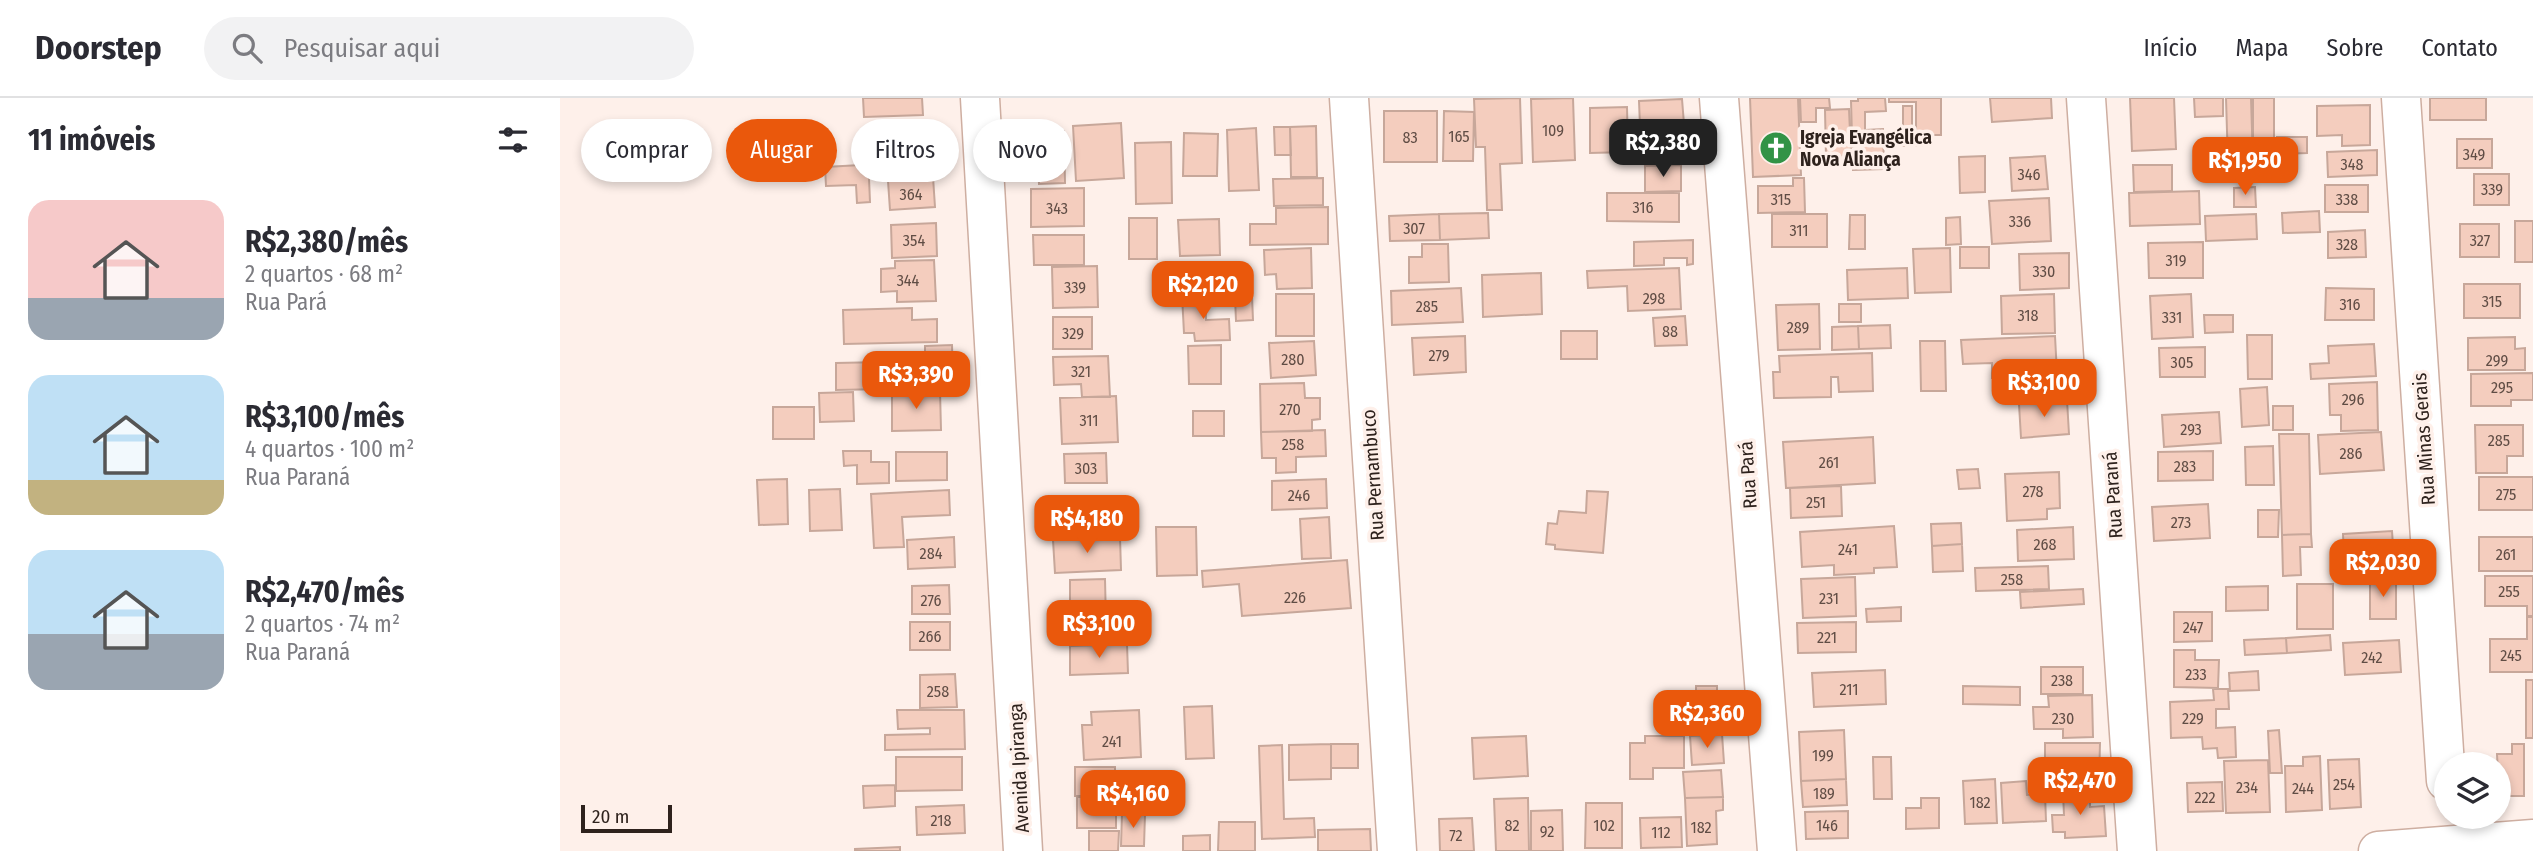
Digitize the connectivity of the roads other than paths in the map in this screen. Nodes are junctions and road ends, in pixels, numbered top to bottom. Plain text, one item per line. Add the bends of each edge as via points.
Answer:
1 (980, 98) edge
2 (1349, 98) edge
3 (1719, 98) edge
4 (2086, 98) edge
5 (2401, 98) edge
6 (2444, 752) edge
7 (2450, 838) edge
8 (2533, 839) edge
9 (1023, 851) edge
10 (1396, 851) edge
11 (1777, 851) edge
12 (2137, 851) edge
13 (2378, 851) edge

1 - 9 street, Avenida Ipiranga
2 - 10 street, Rua Pernambuco
3 - 11 street, Rua Pará
4 - 12 street, Rua Paraná
5 - 6 street, Rua Minas Gerais
7 - 8 street
7 - 13 street

